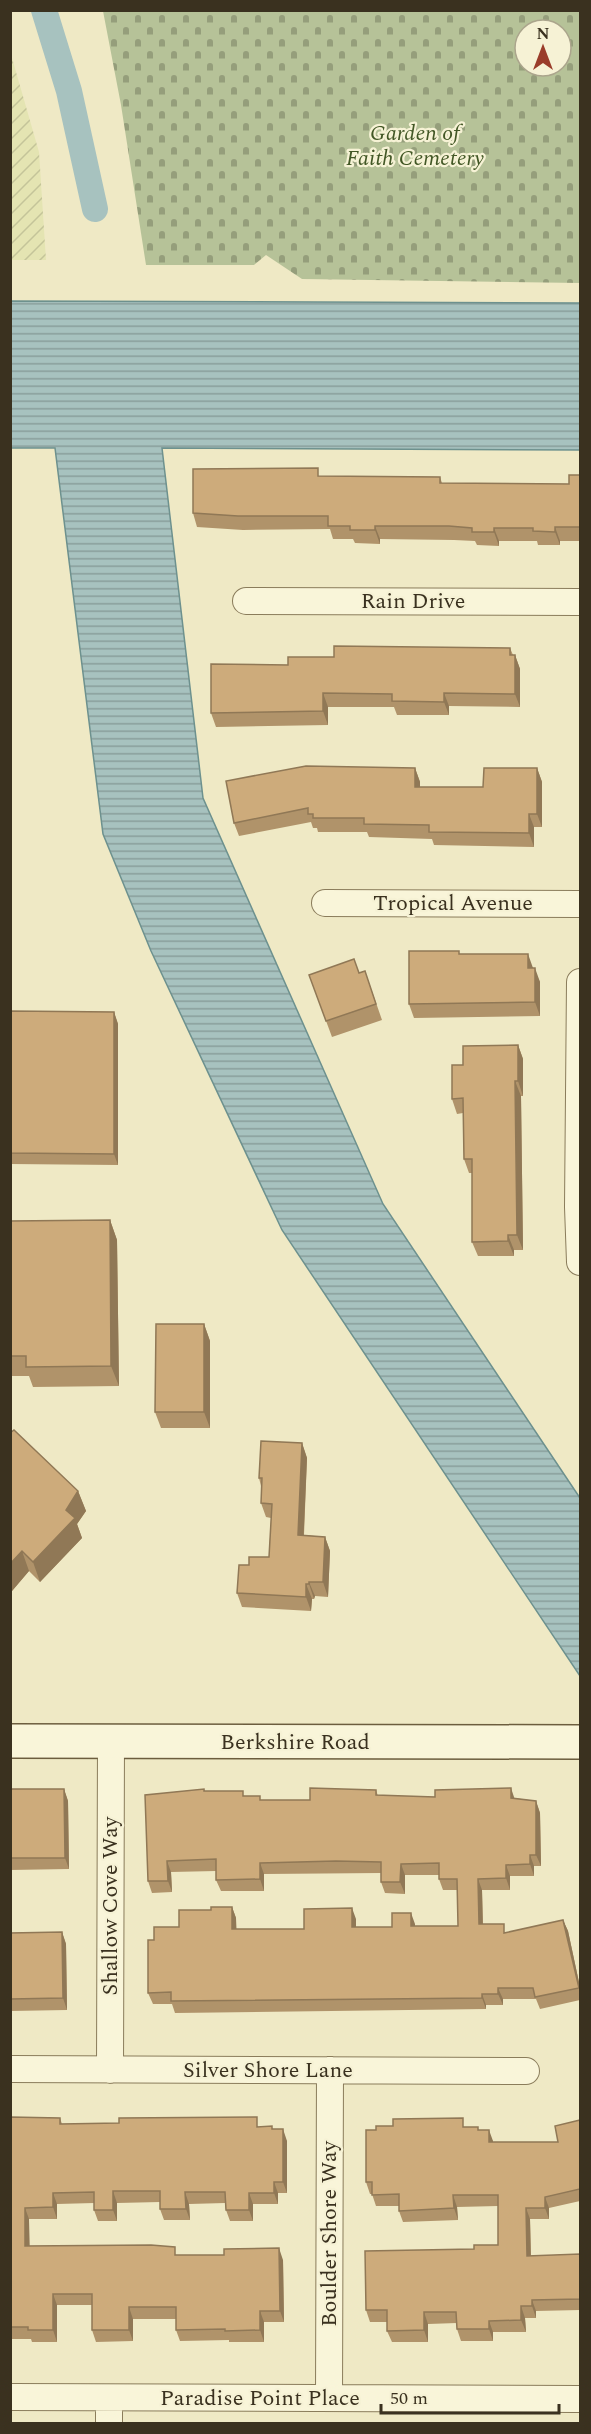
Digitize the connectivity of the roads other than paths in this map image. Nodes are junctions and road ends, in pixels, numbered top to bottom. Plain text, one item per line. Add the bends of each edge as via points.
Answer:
1 (246, 601) dead end
2 (580, 602) edge
3 (325, 903) dead end
4 (580, 904) edge
5 (580, 982) edge
6 (579, 1207) edge
7 (580, 1262) edge
8 (10, 1741) edge
9 (111, 1742) junction
10 (580, 1742) edge
11 (10, 2069) edge
12 (110, 2070) junction
13 (330, 2070) junction
14 (526, 2071) dead end
15 (10, 2397) edge
16 (109, 2398) junction
17 (329, 2398) junction
18 (580, 2399) edge
19 (109, 2424) edge

1 - 2 street, Rain Drive
3 - 4 street, Tropical Avenue
5 - 6 street
6 - 7 street
8 - 9 street, Berkshire Road
9 - 10 street, Berkshire Road
9 - 12 street, Shallow Cove Way
11 - 12 street, Silver Shore Lane
12 - 13 street, Silver Shore Lane
13 - 14 street, Silver Shore Lane
13 - 17 street, Boulder Shore Way
15 - 16 street, Paradise Point Place
16 - 17 street, Paradise Point Place
16 - 19 street
17 - 18 street, Paradise Point Place

